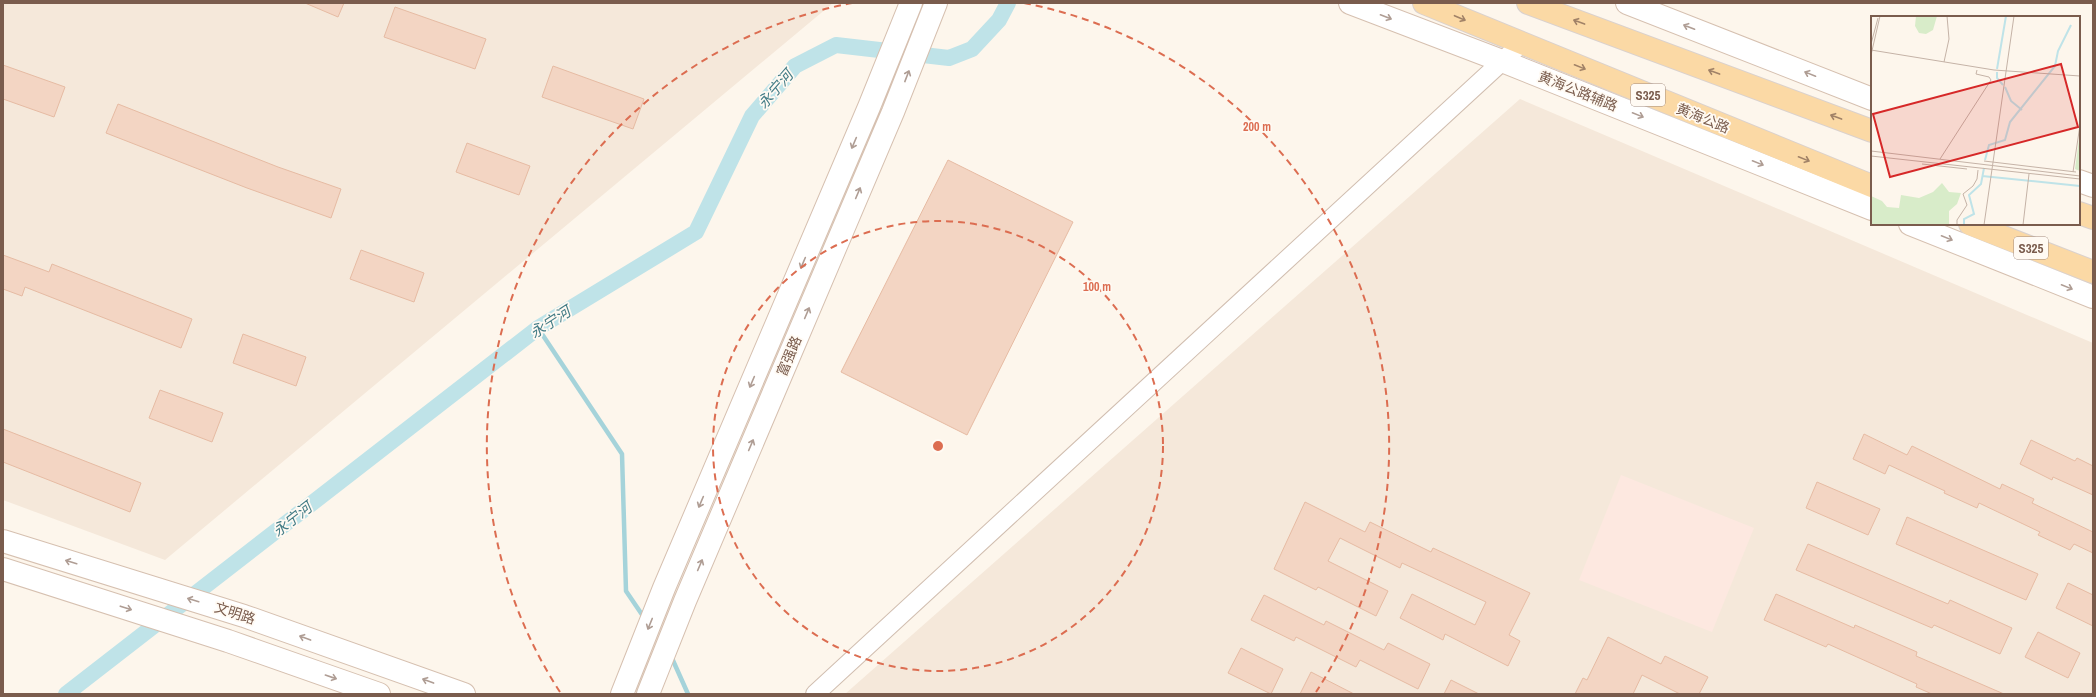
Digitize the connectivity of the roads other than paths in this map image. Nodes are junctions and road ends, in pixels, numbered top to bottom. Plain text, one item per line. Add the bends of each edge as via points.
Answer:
1 (1350, 3) edge
2 (1424, 3) edge
3 (1528, 3) edge
4 (1627, 3) edge
5 (908, 10) edge
6 (932, 11) edge
7 (1522, 43) junction
8 (1502, 61) junction
9 (1871, 99) edge
10 (1871, 131) edge
11 (2080, 181) edge
12 (1871, 186) edge
13 (2093, 186) edge
14 (1871, 209) edge
15 (2080, 213) edge
16 (2093, 218) edge
17 (1913, 225) edge
18 (1973, 225) edge
19 (2093, 272) edge
20 (2093, 297) edge
21 (3, 541) edge
22 (3, 570) edge
23 (622, 692) edge
24 (379, 694) edge
25 (464, 694) edge
26 (648, 694) edge
27 (815, 694) edge

1 -> 8 main road, 黄海公路辅路
2 -> 7 main road, 黄海公路 / S325
10 -> 3 main road
9 -> 4 main road
5 -> 23 main road, 富强路
26 -> 6 main road, 富强路 via 893,112
7 - 8 street
7 -> 12 main road, 黄海公路 / S325
8 -> 14 main road, 黄海公路辅路
8 - 27 street
11 - 13 main road
15 - 16 main road
17 -> 20 main road
18 - 19 main road, S325
25 -> 21 main road, 文明路 via 244,616
22 -> 24 main road, 文明路 via 228,641

